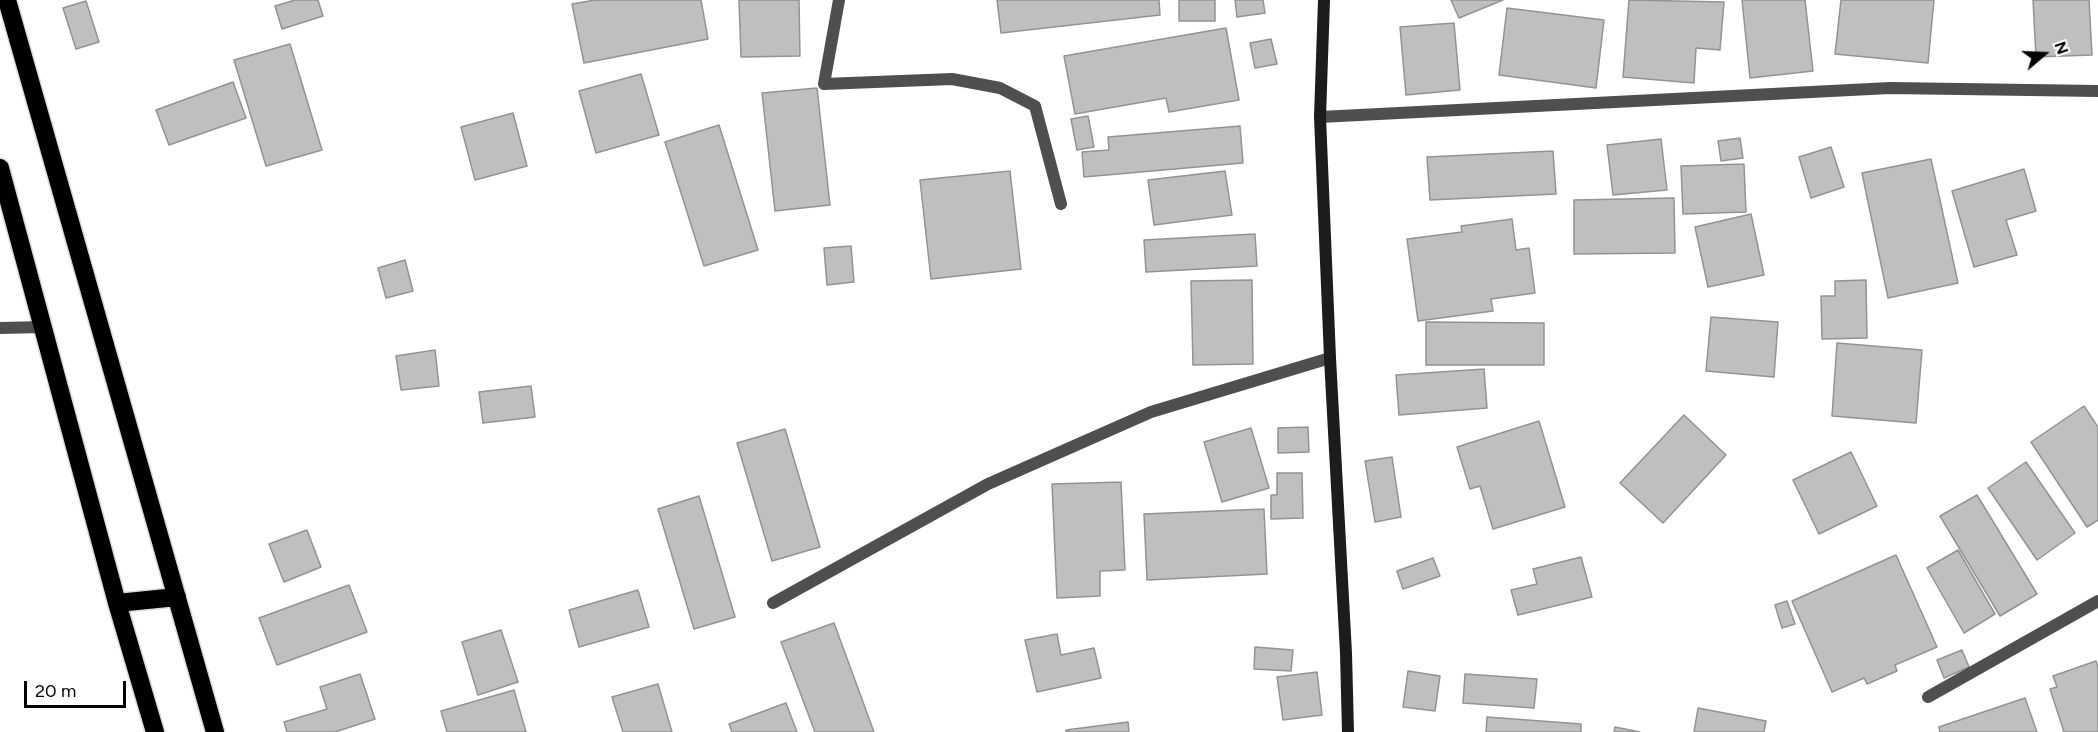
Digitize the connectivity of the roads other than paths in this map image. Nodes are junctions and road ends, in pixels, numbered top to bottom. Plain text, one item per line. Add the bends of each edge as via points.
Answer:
1 (7, 0) edge
2 (839, 0) edge
3 (1324, 0) edge
4 (2098, 91) edge
5 (1320, 117) junction
6 (0, 168) edge
7 (1061, 204) dead end
8 (44, 327) junction
9 (0, 328) edge
10 (1330, 358) junction
11 (177, 597) junction
12 (2098, 601) edge
13 (117, 603) junction
14 (773, 603) dead end
15 (1928, 697) dead end
16 (155, 732) edge
17 (215, 732) edge
18 (1348, 732) edge

1 - 11 highway
2 - 7 street via 824,84 952,79 1000,88 1035,106
3 - 5 street
4 - 5 street via 1890,88
5 - 10 street
6 - 8 highway
8 - 9 street
8 - 13 highway
10 - 14 street via 1140,417 988,484
10 - 18 street
11 - 13 highway
11 - 17 highway
12 - 15 street
13 - 16 highway

